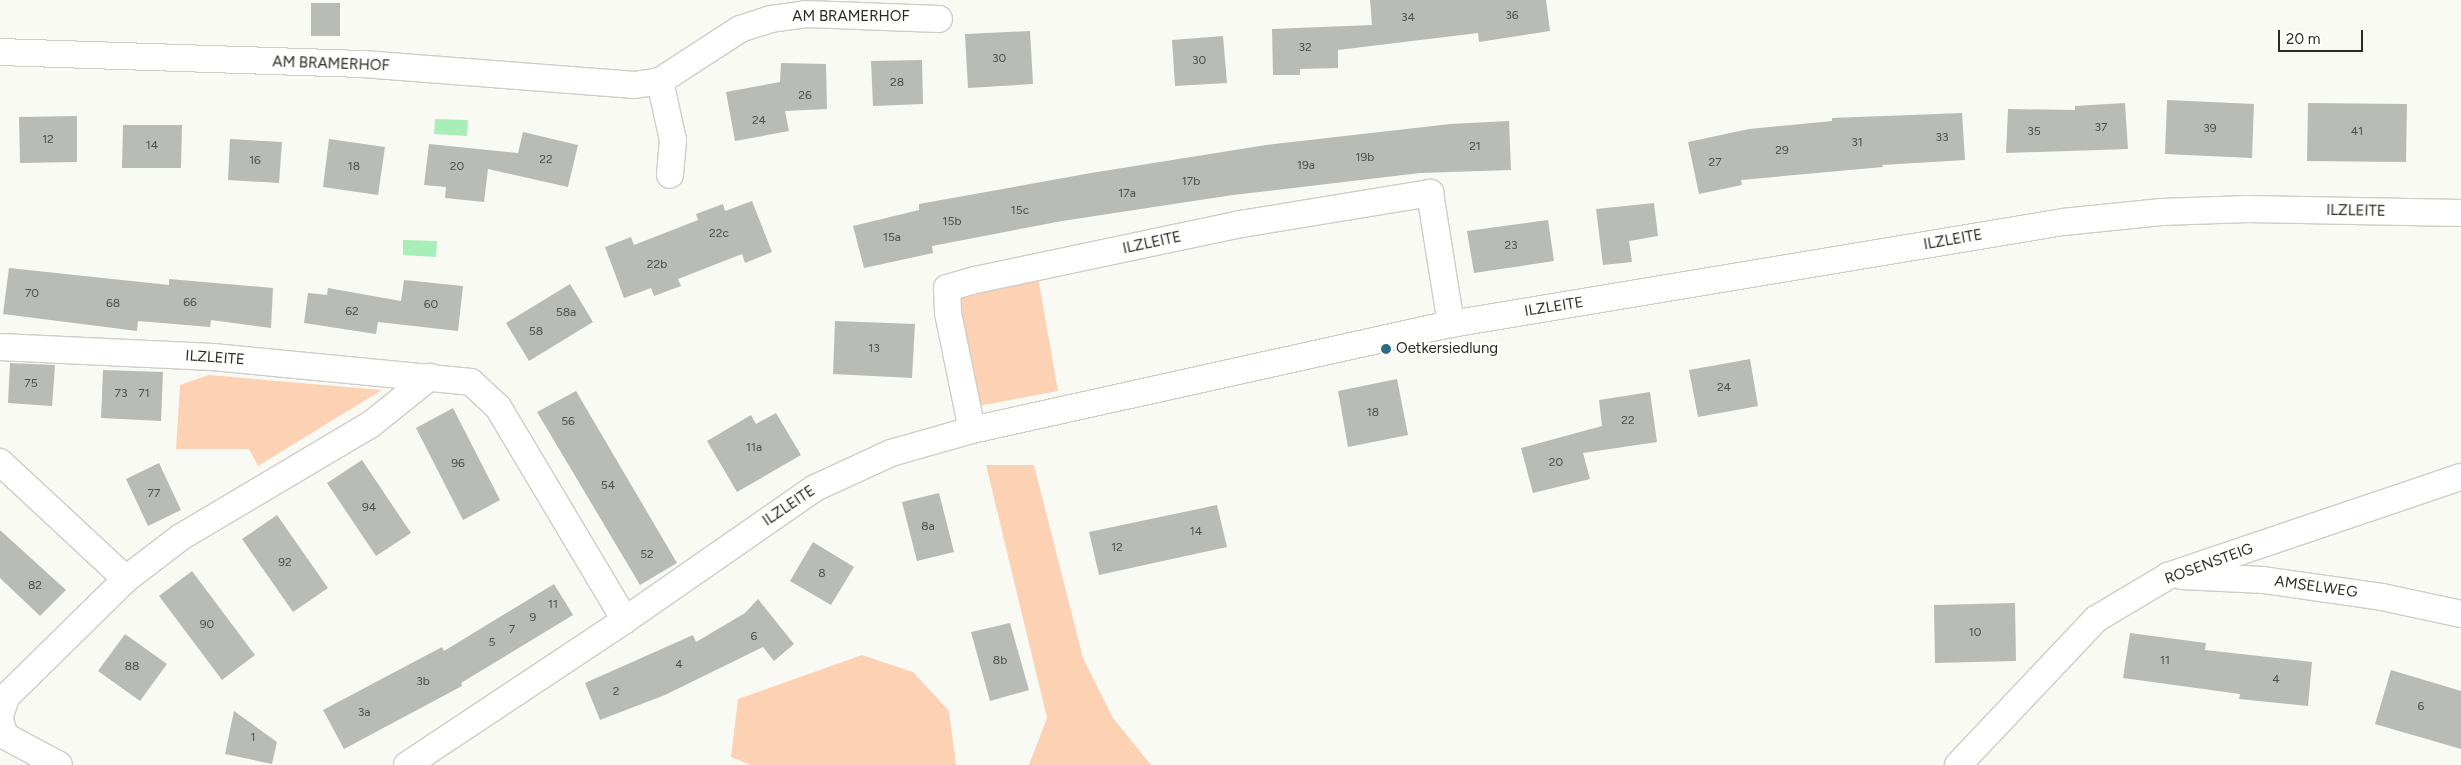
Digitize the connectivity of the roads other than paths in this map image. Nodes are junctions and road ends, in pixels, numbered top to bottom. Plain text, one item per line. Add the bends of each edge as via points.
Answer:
1 (940, 19) dead end
2 (0, 52) edge
3 (660, 81) junction
4 (670, 175) dead end
5 (2461, 213) edge
6 (1450, 324) junction
7 (0, 347) edge
8 (430, 377) junction
9 (972, 430) junction
10 (0, 462) edge
11 (2461, 477) edge
12 (2168, 576) junction
13 (126, 579) junction
14 (2461, 614) edge
15 (626, 620) junction
16 (0, 716) edge
17 (0, 720) edge
18 (59, 765) edge
19 (407, 765) edge
20 (1958, 765) edge

1 - 3 street, AM BRAMERHOF via 805,14 771,19 740,29
2 - 3 street, AM BRAMERHOF via 363,64 635,85
3 - 4 street via 673,140
5 - 6 street, ILZLEITE via 2248,209 2161,212 2063,222
6 - 9 street, ILZLEITE
6 - 9 street, ILZLEITE via 1430,193 1241,224 975,280 947,288 948,313
7 - 8 street, ILZLEITE via 213,357
8 - 13 street via 370,425 180,537
8 - 15 street, ILZLEITE via 472,382 498,408
9 - 15 street, ILZLEITE via 891,453 815,488
10 - 13 street
11 - 12 street, ROSENSTEIG
12 - 14 street, AMSELWEG via 2263,580 2382,597
12 - 20 street, ROSENSTEIG via 2096,619
13 - 16 street via 6,696
15 - 19 street, ILZLEITE
17 - 18 street via 5,736

